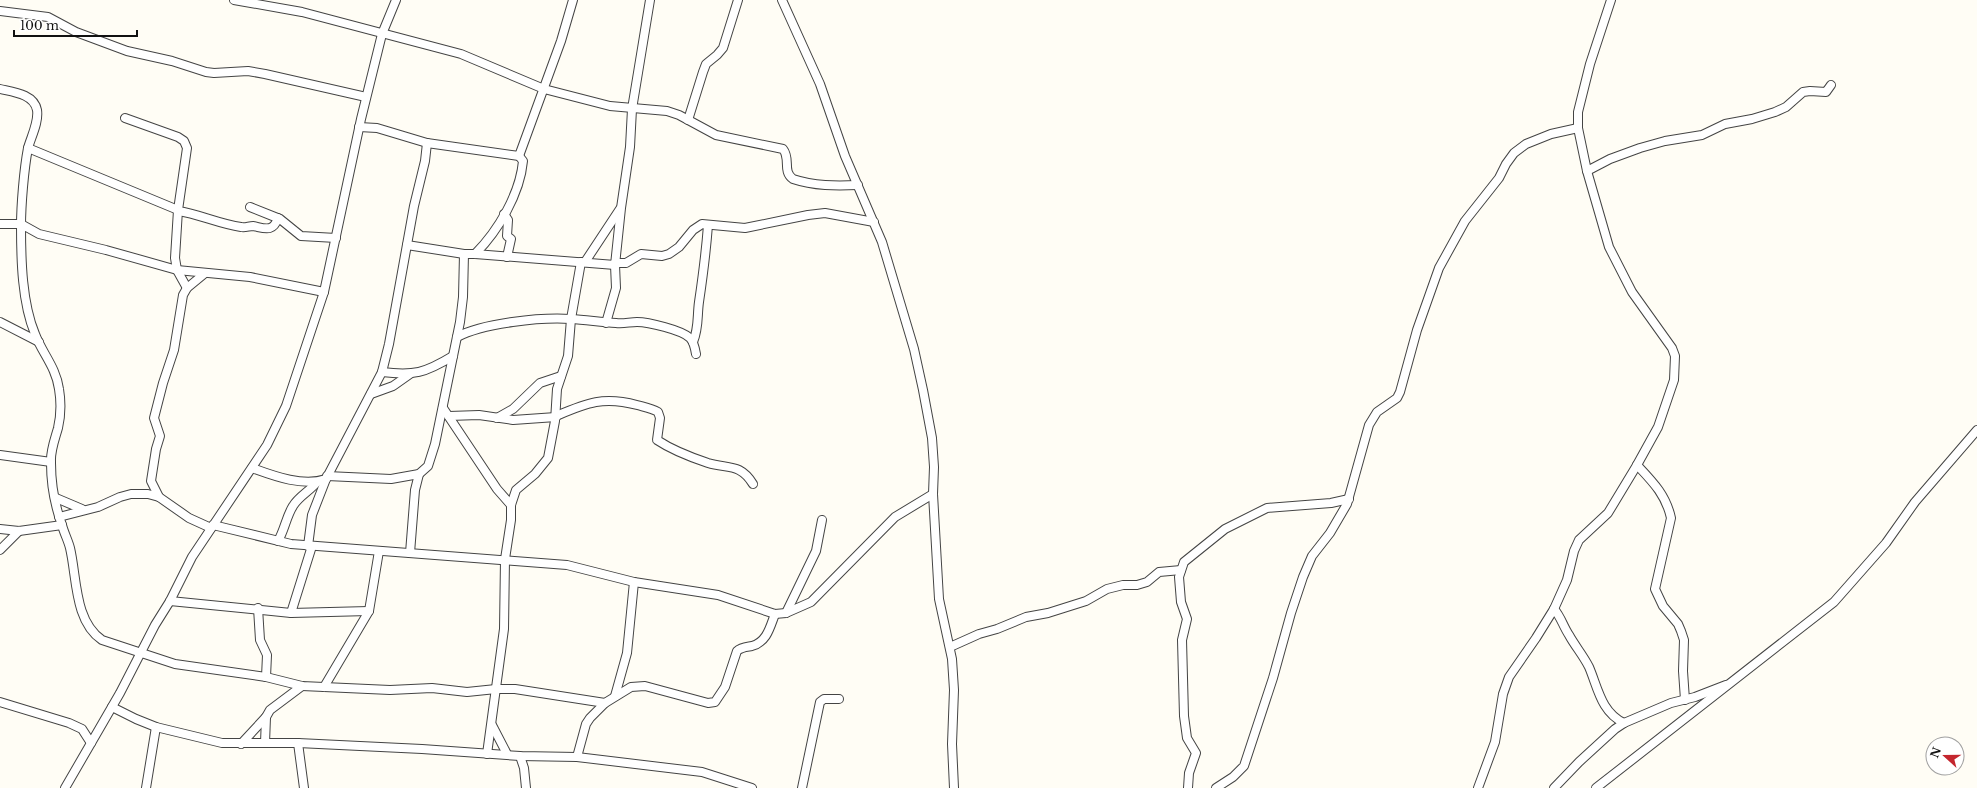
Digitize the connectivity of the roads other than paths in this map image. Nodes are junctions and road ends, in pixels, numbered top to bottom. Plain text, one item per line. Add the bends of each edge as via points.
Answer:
1 (234, 0) edge
2 (396, 0) edge
3 (573, 0) edge
4 (650, 0) edge
5 (738, 0) edge
6 (782, 0) edge
7 (1612, 0) edge
8 (0, 12) edge
9 (382, 34) junction
10 (1831, 85) dead end
11 (0, 89) edge
12 (544, 89) junction
13 (366, 97) junction
14 (632, 109) junction
15 (125, 118) dead end
16 (688, 120) junction
17 (359, 127) junction
18 (1578, 128) junction
19 (427, 143) junction
20 (28, 148) junction
21 (519, 156) junction
22 (1587, 171) junction
23 (858, 185) junction
24 (250, 208) dead end
25 (620, 208) junction
26 (178, 211) junction
27 (504, 214) junction
28 (278, 218) junction
29 (874, 222) junction
30 (0, 224) edge
31 (21, 224) junction
32 (708, 225) junction
33 (336, 238) junction
34 (407, 245) junction
35 (464, 254) junction
36 (475, 254) junction
37 (507, 257) junction
38 (583, 262) junction
39 (615, 264) junction
40 (177, 270) junction
41 (204, 274) junction
42 (187, 288) junction
43 (324, 292) junction
44 (571, 319) junction
45 (1, 321) edge
46 (606, 323) junction
47 (457, 337) junction
48 (39, 342) junction
49 (693, 342) junction
50 (696, 354) dead end
51 (453, 356) junction
52 (382, 372) junction
53 (410, 374) junction
54 (561, 376) junction
55 (371, 394) junction
56 (443, 408) junction
57 (449, 416) junction
58 (556, 416) junction
59 (497, 418) junction
60 (1977, 430) edge
61 (0, 455) edge
62 (51, 462) junction
63 (1637, 465) junction
64 (252, 468) junction
65 (419, 474) junction
66 (327, 477) junction
67 (317, 482) junction
68 (753, 484) dead end
69 (933, 494) junction
70 (159, 497) junction
71 (56, 498) junction
72 (1349, 499) junction
73 (511, 505) junction
74 (83, 509) junction
75 (59, 517) junction
76 (822, 520) dead end
77 (62, 525) junction
78 (212, 526) junction
79 (0, 529) edge
80 (19, 531) junction
81 (278, 540) junction
82 (310, 546) junction
83 (0, 550) edge
84 (379, 551) junction
85 (410, 553) junction
86 (505, 559) junction
87 (1181, 570) junction
88 (634, 582) junction
89 (170, 601) junction
90 (258, 608) junction
91 (1554, 609) junction
92 (369, 611) junction
93 (291, 612) junction
94 (786, 613) junction
95 (775, 614) junction
96 (950, 647) junction
97 (142, 652) junction
98 (266, 677) junction
99 (1731, 684) junction
100 (302, 686) junction
101 (324, 687) junction
102 (496, 688) junction
103 (615, 696) junction
104 (839, 699) dead end
105 (1685, 700) junction
106 (0, 702) edge
107 (605, 703) junction
108 (112, 707) junction
109 (266, 718) junction
110 (1624, 723) junction
111 (492, 725) junction
112 (156, 727) junction
113 (91, 743) junction
114 (265, 743) junction
115 (298, 743) junction
116 (241, 744) junction
117 (487, 754) junction
118 (507, 754) junction
119 (520, 756) junction
120 (577, 757) junction
121 (65, 788) edge
122 (146, 788) edge
123 (304, 788) edge
124 (526, 788) edge
125 (752, 788) edge
126 (802, 788) edge
127 (954, 788) edge
128 (1188, 788) edge
129 (1216, 788) edge
130 (1478, 788) edge
131 (1554, 788) edge
132 (1596, 788) edge

1 - 9 street via 302,12
2 - 9 street
3 - 12 street
4 - 14 street
5 - 16 street via 723,48 704,68
6 - 23 street via 820,84
7 - 18 street via 1590,64 1578,112
8 - 13 street via 48,17 76,32 127,51 206,72 248,71
9 - 12 street via 461,54
9 - 13 street
10 - 22 street via 1827,92 1803,92 1786,107 1768,114 1726,124 1702,135 1640,148
11 - 20 street via 26,96 35,104 36,122
12 - 14 street
12 - 21 street
13 - 17 street
14 - 16 street via 667,111
14 - 25 street via 630,147
15 - 26 street via 184,141 187,155
16 - 23 street via 716,135 783,149 787,158 787,169 793,179 833,186
17 - 19 street via 377,128
17 - 33 street
18 - 22 street
18 - 72 street via 1551,134 1526,144 1514,153 1499,178 1465,220 1439,268 1400,392 1378,412 1369,425
19 - 21 street
19 - 34 street
20 - 26 street
20 - 31 street
21 - 27 street via 523,161 522,168
22 - 63 street via 1609,247 1620,272 1675,356 1674,380 1669,398 1658,427
23 - 29 street
24 - 28 street
25 - 38 street
25 - 39 street
26 - 28 street via 240,227 252,226 265,230 275,225
26 - 40 street via 175,258
27 - 36 street via 496,230
27 - 37 street via 508,220 507,236 511,239
28 - 33 street via 301,236
29 - 32 street via 825,213 808,214 745,228
29 - 69 street via 914,349 923,390 932,438
30 - 31 street
31 - 40 street via 39,234
31 - 48 street via 25,290 34,333
32 - 39 street via 698,226 669,254 641,254 626,263
32 - 49 street via 704,280 698,304 698,326
33 - 43 street
34 - 35 street
34 - 52 street
35 - 36 street
35 - 47 street via 463,297
36 - 37 street
37 - 38 street
38 - 39 street
38 - 44 street
39 - 46 street via 616,288
40 - 41 street
40 - 42 street
41 - 42 street
41 - 43 street via 250,276
42 - 70 street via 182,301 174,350 154,418 160,436 151,482
43 - 64 street via 286,406 267,445
44 - 46 street
44 - 47 street via 498,325
44 - 54 street via 568,356
45 - 48 street
46 - 49 street via 647,323 682,333 689,336
47 - 51 street
48 - 62 street via 56,374 59,389 60,416
49 - 50 street
51 - 53 street via 422,372
51 - 56 street
52 - 53 street
52 - 55 street
53 - 55 street via 393,386
54 - 58 street via 557,389
54 - 59 street via 540,383 513,409
55 - 66 street
56 - 57 street
56 - 65 street via 432,458
57 - 59 street via 479,415
57 - 73 street via 497,489
58 - 59 street via 513,420
58 - 68 street via 603,400 628,401 648,407 658,412 660,418 657,440 688,456 745,473
58 - 73 street via 548,458 535,474 516,490
60 - 99 street via 1914,502 1886,543 1834,602
61 - 62 street
62 - 71 street
63 - 91 street via 1608,513 1579,540 1567,580
63 - 105 street via 1660,489 1670,513 1655,589 1663,606 1678,624 1684,640
64 - 67 street via 286,479
64 - 78 street
65 - 66 street via 391,479
65 - 85 street via 415,490
66 - 67 street
66 - 82 street via 312,515
67 - 81 street via 293,506 286,528
69 - 94 street via 895,517 811,602
69 - 96 street via 939,600
70 - 74 street via 131,494 98,507
70 - 78 street via 189,518
71 - 74 street
71 - 75 street
72 - 87 street via 1331,503 1267,508 1225,529 1185,560
72 - 129 street via 1330,533 1312,556 1303,577 1244,766
73 - 86 street
74 - 75 street
75 - 77 street
76 - 94 street via 816,551
77 - 80 street
77 - 97 street via 69,546 78,598 91,629 102,640
78 - 81 street
78 - 89 street via 192,557
79 - 80 street
80 - 83 street
81 - 82 street
82 - 84 street
82 - 93 street
84 - 85 street
84 - 92 street
85 - 86 street
86 - 88 street via 568,565
86 - 102 street via 504,629
87 - 96 street via 1159,572 1147,582 1137,585 1107,589 1086,601 1026,617
87 - 128 street via 1181,602 1187,619 1182,640 1184,716 1187,738 1196,753 1189,773
88 - 95 street via 718,595
88 - 103 street via 627,653
89 - 90 street
89 - 97 street
90 - 93 street
90 - 98 street via 260,640 268,655
91 - 110 street via 1584,658 1603,704 1616,719
91 - 130 street via 1509,677 1503,694 1495,742
92 - 93 street
92 - 101 street
94 - 95 street
95 - 103 street via 762,642 737,651 725,687 715,702 708,703 645,686 631,687
96 - 127 street via 954,690
97 - 98 street via 175,664
97 - 108 street
98 - 100 street
99 - 105 street
99 - 132 street
100 - 101 street
100 - 109 street via 273,707
101 - 102 street via 390,690 432,688 467,692
102 - 107 street via 541,692
102 - 111 street
103 - 107 street
104 - 126 street via 824,699 820,702
105 - 110 street
106 - 113 street via 69,723 82,729
107 - 120 street via 586,724
108 - 112 street
108 - 113 street
109 - 114 street
109 - 116 street
110 - 131 street via 1579,762
111 - 117 street
111 - 118 street
112 - 116 street via 222,743
112 - 122 street
113 - 121 street
114 - 115 street
114 - 116 street
115 - 117 street
115 - 123 street
117 - 118 street
118 - 119 street
119 - 120 street
119 - 124 street
120 - 125 street via 702,772

